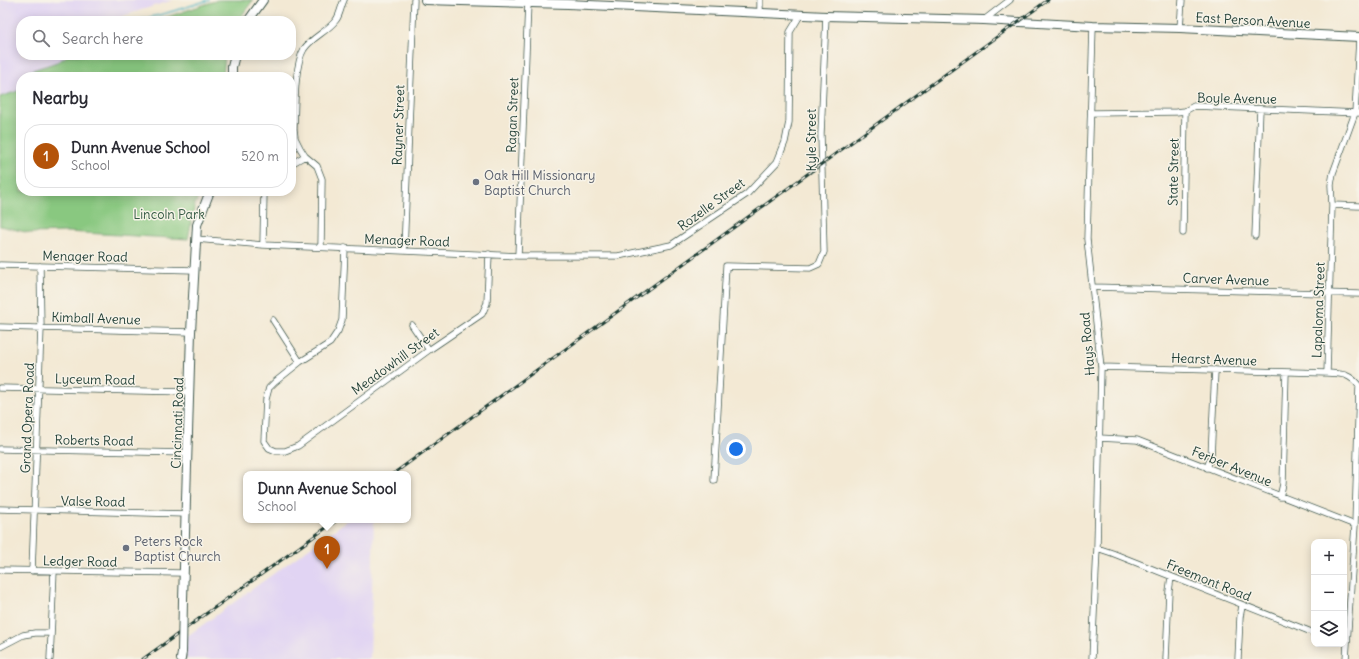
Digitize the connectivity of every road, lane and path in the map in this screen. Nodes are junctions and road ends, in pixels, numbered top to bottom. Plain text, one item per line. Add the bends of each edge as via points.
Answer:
1 (263, 0) edge
2 (344, 0) edge
3 (414, 0) edge
4 (425, 0) edge
5 (760, 0) edge
6 (1010, 0) edge
7 (1182, 0) edge
8 (528, 2) edge
9 (760, 13) junction
10 (801, 14) junction
11 (252, 16) edge
12 (826, 16) junction
13 (984, 20) junction
14 (1093, 26) junction
15 (1180, 28) junction
16 (1359, 38) edge
17 (234, 60) edge
18 (232, 72) edge
19 (296, 96) edge
20 (1260, 109) junction
21 (1184, 111) junction
22 (1091, 112) junction
23 (1357, 113) edge
24 (296, 138) edge
25 (305, 156) junction
26 (296, 161) edge
27 (208, 196) edge
28 (264, 196) edge
29 (1332, 205) junction
30 (1359, 206) edge
31 (1183, 233) dead end
32 (1255, 236) dead end
33 (196, 239) junction
34 (263, 245) junction
35 (321, 247) junction
36 (345, 248) junction
37 (404, 251) junction
38 (489, 254) junction
39 (518, 256) junction
40 (618, 256) joint
41 (0, 265) edge
42 (40, 266) junction
43 (194, 270) junction
44 (1092, 287) junction
45 (1329, 293) junction
46 (1359, 294) edge
47 (273, 320) dead end
48 (412, 325) dead end
49 (0, 327) edge
50 (41, 328) junction
51 (191, 332) junction
52 (429, 350) junction
53 (300, 362) junction
54 (1101, 367) junction
55 (1215, 370) junction
56 (1286, 372) junction
57 (1327, 373) junction
58 (0, 388) edge
59 (38, 388) junction
60 (189, 392) junction
61 (1100, 438) junction
62 (0, 449) edge
63 (37, 450) junction
64 (188, 453) junction
65 (1207, 468) junction
66 (714, 480) dead end
67 (1280, 497) junction
68 (0, 509) edge
69 (35, 510) junction
70 (186, 514) junction
71 (1354, 525) junction
72 (1097, 548) junction
73 (0, 570) edge
74 (32, 571) junction
75 (54, 571) junction
76 (183, 573) junction
77 (1171, 577) junction
78 (1242, 606) junction
79 (1311, 632) edge
80 (51, 633) junction
81 (0, 647) edge
82 (1346, 648) joint
83 (181, 656) edge
84 (50, 659) edge
85 (1092, 659) edge
86 (1166, 659) edge
87 (1238, 659) edge
88 (1346, 659) edge

1 - 11 main road
2 - 19 street via 336,20 303,50 298,62
3 - 37 street, Rayner Street
4 - 8 main road, East Person Avenue
5 - 9 street
6 - 13 street
7 - 15 street
8 - 9 main road, East Person Avenue
8 - 39 street, Ragan Street
9 - 10 main road, East Person Avenue
10 - 12 main road, East Person Avenue
10 - 40 street, Rozelle Street via 790,32 789,122 777,162 747,194 671,245
12 - 13 main road, East Person Avenue
12 - 66 street, Kyle Street via 822,134 824,252 819,264 810,268 726,266
13 - 14 main road, East Person Avenue
14 - 15 main road, East Person Avenue
14 - 22 street, Hays Road
15 - 16 main road, East Person Avenue
16 - 23 street, Lapaloma Street
17 - 18 main road
20 - 21 street, Boyle Avenue via 1194,106
20 - 23 street, Boyle Avenue
20 - 32 street
21 - 22 street, Boyle Avenue
21 - 31 street, State Street
22 - 44 street, Hays Road via 1087,240
23 - 29 street, Lapaloma Street via 1333,173
24 - 25 street
25 - 26 street
25 - 35 street via 317,166 322,178
27 - 33 main road, Cincinnati Road via 196,226
28 - 34 street
29 - 30 street
29 - 45 street, Lapaloma Street
33 - 34 street, Menager Road
33 - 43 main road, Cincinnati Road
34 - 35 street, Menager Road
35 - 36 street, Menager Road
36 - 37 street, Menager Road
36 - 53 street via 342,320 338,331 330,343
37 - 38 street, Menager Road
38 - 39 street, Menager Road
38 - 52 street, Meadowhill Street via 487,303 482,314
39 - 40 street, Menager Road
41 - 42 street, Menager Road
42 - 43 street, Menager Road
42 - 50 street, Grand Opera Road
43 - 51 main road, Cincinnati Road
44 - 45 street, Carver Avenue
44 - 54 street, Hays Road
45 - 46 street, Carver Avenue
45 - 57 street, Lapaloma Street
47 - 53 street
48 - 52 street
49 - 50 street, Kimball Avenue
50 - 51 street, Kimball Avenue
50 - 59 street, Grand Opera Road
51 - 60 main road, Cincinnati Road
52 - 53 street, Meadowhill Street via 298,446 276,451 269,448 264,441 266,399 269,388
54 - 55 street, Hearst Avenue
54 - 61 street, Hays Road
55 - 56 street, Hearst Avenue
55 - 65 street via 1210,457
56 - 57 street, Hearst Avenue
56 - 67 street via 1283,484
57 - 71 street, Lapaloma Street via 1345,374 1354,379 1359,386
58 - 59 street, Lyceum Road
59 - 60 street, Lyceum Road
59 - 63 street, Grand Opera Road
60 - 64 main road, Cincinnati Road
61 - 65 street, Ferber Avenue via 1138,440
61 - 72 street, Hays Road
62 - 63 street, Roberts Road
63 - 64 street, Roberts Road
63 - 69 street, Grand Opera Road
64 - 70 main road, Cincinnati Road
65 - 67 street, Ferber Avenue
67 - 71 street, Ferber Avenue
68 - 69 street, Valse Road
69 - 70 street, Valse Road
69 - 74 street, Grand Opera Road
70 - 76 main road, Cincinnati Road
71 - 82 street, Lapaloma Street
72 - 77 street, Freemont Road
72 - 85 street, Hays Road
73 - 74 street, Ledger Road
74 - 75 street, Ledger Road
75 - 76 street, Ledger Road
75 - 80 street
76 - 83 main road, Cincinnati Road, bridge
77 - 78 street, Freemont Road
77 - 86 street
78 - 79 street, Freemont Road
78 - 87 street
80 - 81 street via 23,635
80 - 84 street
82 - 88 street, Lapaloma Street

